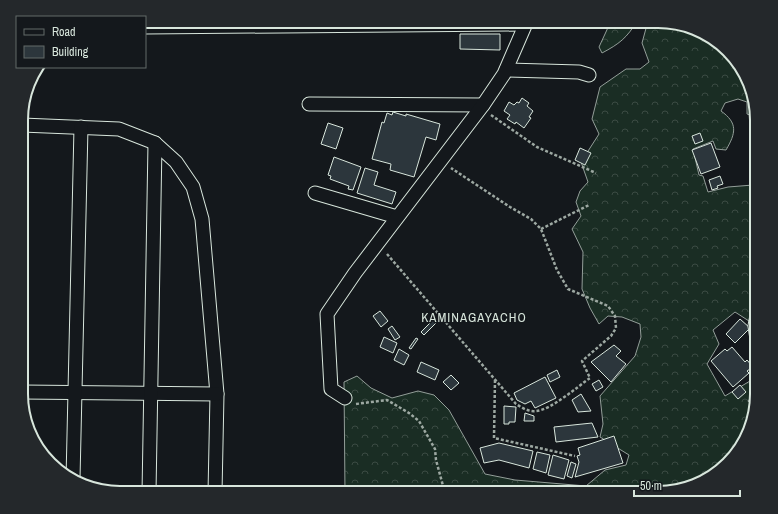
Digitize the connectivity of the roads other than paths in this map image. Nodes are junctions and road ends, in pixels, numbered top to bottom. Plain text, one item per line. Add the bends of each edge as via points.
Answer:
1 (524, 28) edge
2 (506, 70) junction
3 (589, 75) dead end
4 (309, 104) dead end
5 (482, 107) junction
6 (28, 125) edge
7 (81, 127) junction
8 (154, 143) junction
9 (315, 193) dead end
10 (397, 217) junction
11 (28, 392) edge
12 (76, 393) junction
13 (150, 393) junction
14 (217, 394) junction
15 (345, 398) road end
16 (73, 474) edge
17 (149, 486) edge
18 (215, 486) edge

1 - 2 street
2 - 3 street via 579,72
2 - 5 street
4 - 5 street
5 - 10 street
6 - 7 street
7 - 8 street via 119,129
7 - 12 street
8 - 13 street
8 - 14 street via 176,162 193,187 202,219
9 - 10 street
10 - 15 street via 328,314 331,389
11 - 12 street
12 - 13 street
12 - 16 street
13 - 14 street
13 - 17 street
14 - 18 street

